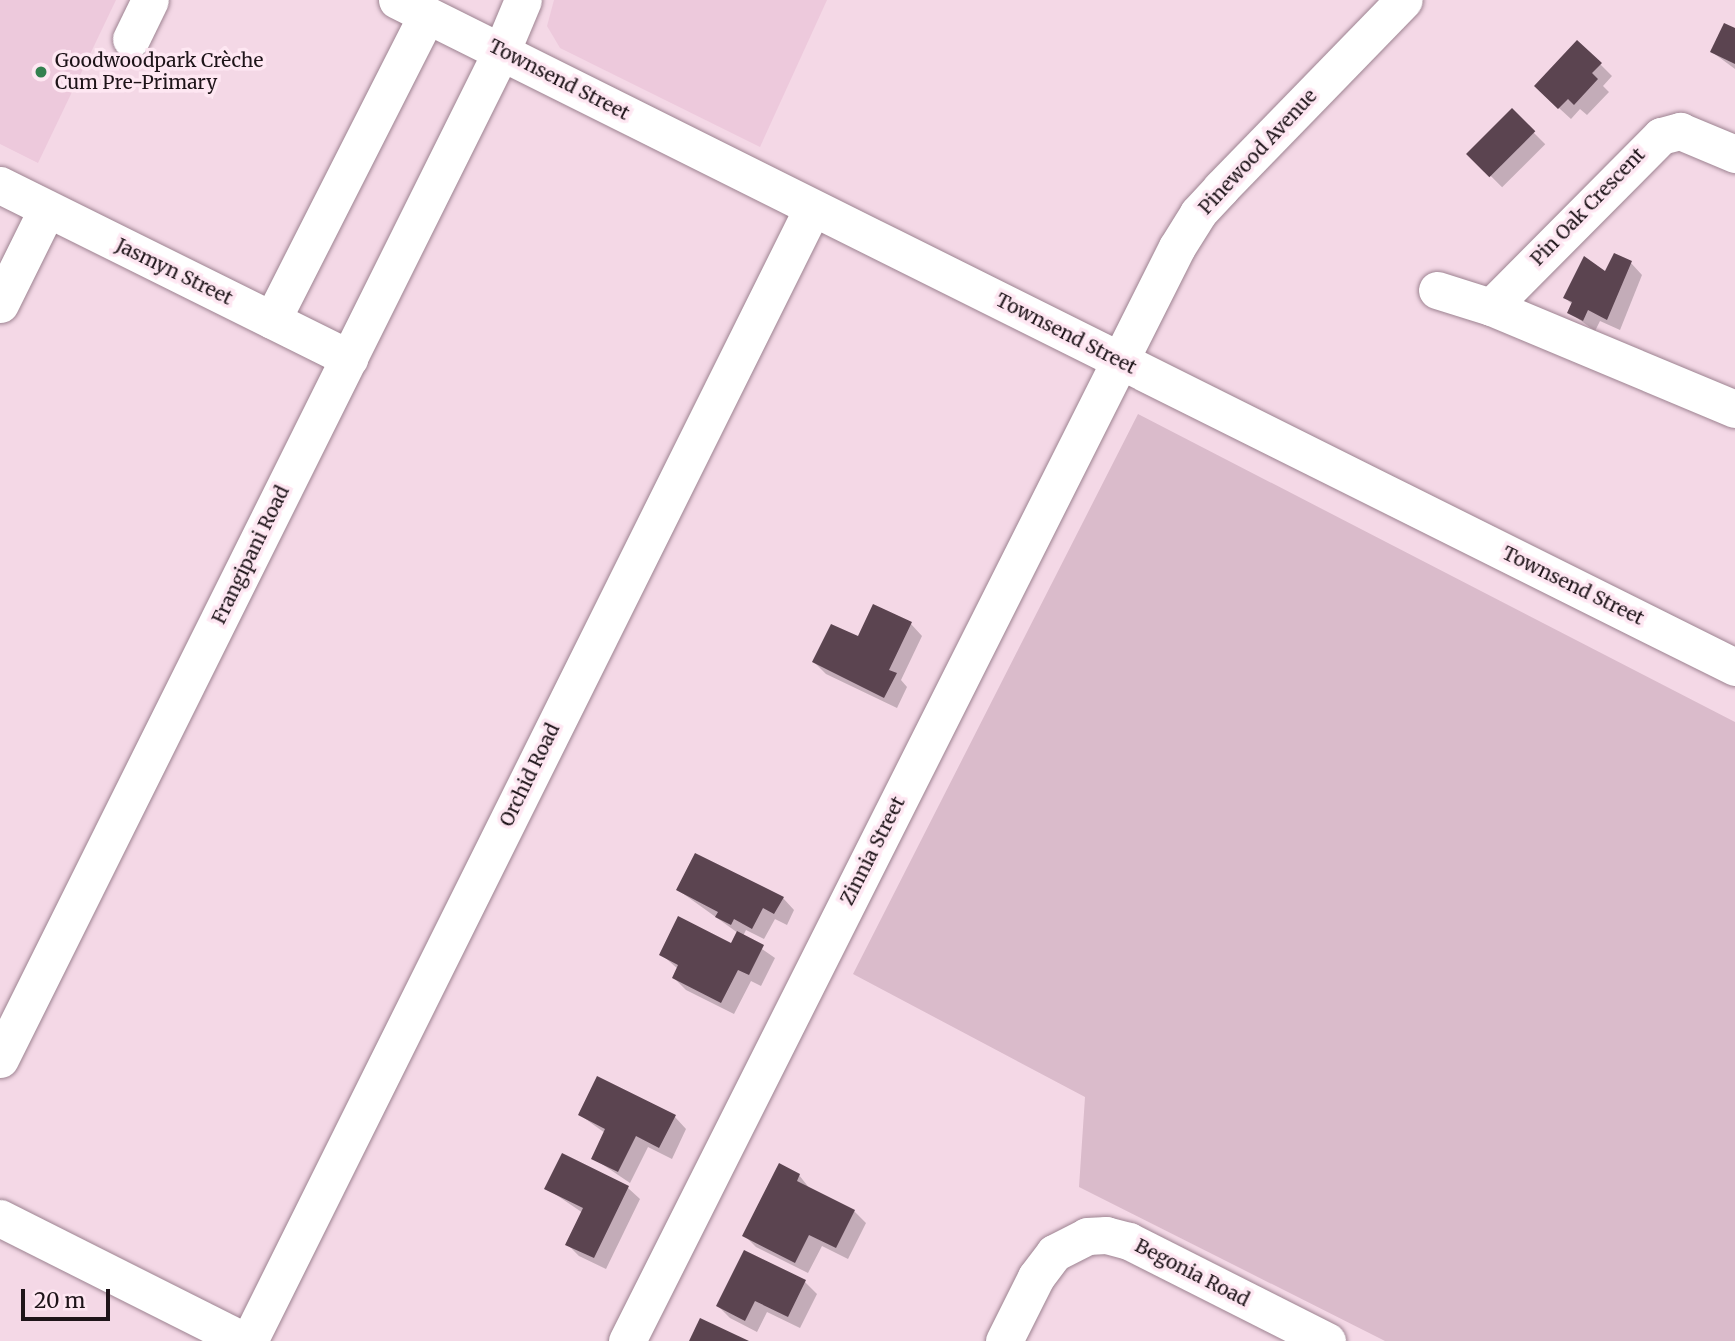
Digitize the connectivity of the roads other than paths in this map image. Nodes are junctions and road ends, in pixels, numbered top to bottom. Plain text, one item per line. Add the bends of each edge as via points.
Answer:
1 (150, 0) edge
2 (523, 0) edge
3 (1404, 0) edge
4 (412, 7) edge
5 (131, 38) dead end
6 (502, 50) junction
7 (1735, 154) edge
8 (0, 184) edge
9 (47, 209) junction
10 (812, 209) junction
11 (1437, 290) dead end
12 (0, 304) edge
13 (1491, 307) junction
14 (272, 320) junction
15 (349, 358) junction
16 (1120, 361) junction
17 (1735, 409) edge
18 (1735, 667) edge
19 (0, 1059) edge
20 (0, 1218) edge
21 (247, 1341) edge
22 (627, 1341) edge
23 (1004, 1341) edge
24 (1327, 1341) edge

1 - 5 street
2 - 6 street
3 - 16 street, Pinewood Avenue via 1198,213
4 - 6 street, Townsend Street
4 - 14 street
6 - 10 street, Townsend Street
6 - 15 street, Frangipani Road
7 - 13 street, Pin Oak Crescent via 1680,131 1661,136
8 - 9 street, Jasmyn Street
9 - 12 street
9 - 14 street, Jasmyn Street
10 - 16 street, Townsend Street
10 - 21 street, Orchid Road
11 - 13 street
13 - 17 street
14 - 15 street, Jasmyn Street
15 - 19 street, Frangipani Road
16 - 18 street, Townsend Street
16 - 22 street, Zinnia Street
20 - 21 street
23 - 24 street, Begonia Road via 1036,1277 1054,1253 1087,1236 1106,1235 1129,1241

